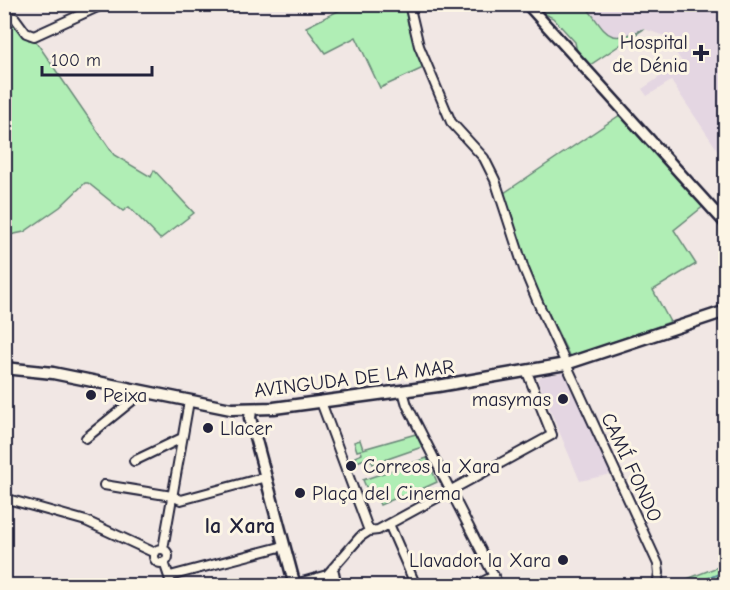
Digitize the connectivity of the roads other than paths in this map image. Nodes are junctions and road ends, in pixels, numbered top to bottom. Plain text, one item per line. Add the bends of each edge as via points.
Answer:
1 (104, 4) edge
2 (409, 4) edge
3 (527, 4) edge
4 (4, 17) edge
5 (726, 224) edge
6 (726, 311) edge
7 (566, 364) junction
8 (4, 368) edge
9 (527, 372) junction
10 (403, 391) junction
11 (143, 392) junction
12 (189, 401) junction
13 (321, 402) junction
14 (251, 410) junction
15 (86, 438) dead end
16 (182, 438) junction
17 (134, 461) dead end
18 (266, 477) junction
19 (104, 485) dead end
20 (450, 491) junction
21 (172, 496) junction
22 (4, 498) edge
23 (389, 524) junction
24 (369, 531) junction
25 (284, 546) junction
26 (159, 551) junction
27 (333, 568) junction
28 (170, 576) junction
29 (494, 576) junction
30 (413, 584) edge
31 (172, 585) edge
32 (295, 585) edge
33 (337, 585) edge
34 (474, 585) edge
35 (499, 585) edge
36 (657, 585) edge

1 - 4 street via 34,36 26,33 15,18
2 - 7 street, CAMÍ FONDO via 419,46 451,122 484,158 524,269
3 - 5 street
6 - 7 main road, AVINGUDA DE LA MAR
7 - 9 main road, AVINGUDA DE LA MAR
7 - 36 street, CAMÍ FONDO via 658,564
8 - 11 main road, AVINGUDA DE LA MAR via 53,373
9 - 10 main road, AVINGUDA DE LA MAR
9 - 20 street via 552,435
10 - 13 main road, AVINGUDA DE LA MAR
10 - 20 street
11 - 12 main road, AVINGUDA DE LA MAR
11 - 15 street
12 - 14 main road, AVINGUDA DE LA MAR
12 - 16 street
13 - 14 main road, AVINGUDA DE LA MAR
13 - 24 street
14 - 18 main road
16 - 17 street
16 - 21 street
18 - 21 street via 181,500
18 - 25 main road
19 - 21 street
20 - 23 street
20 - 29 street
21 - 26 street
22 - 26 street via 86,521
23 - 24 street
23 - 30 street
24 - 27 street
25 - 28 street
25 - 32 main road
26 - 28 street via 156,561 164,562
27 - 32 street via 327,575
27 - 33 street
28 - 31 street
29 - 34 street
29 - 35 street

